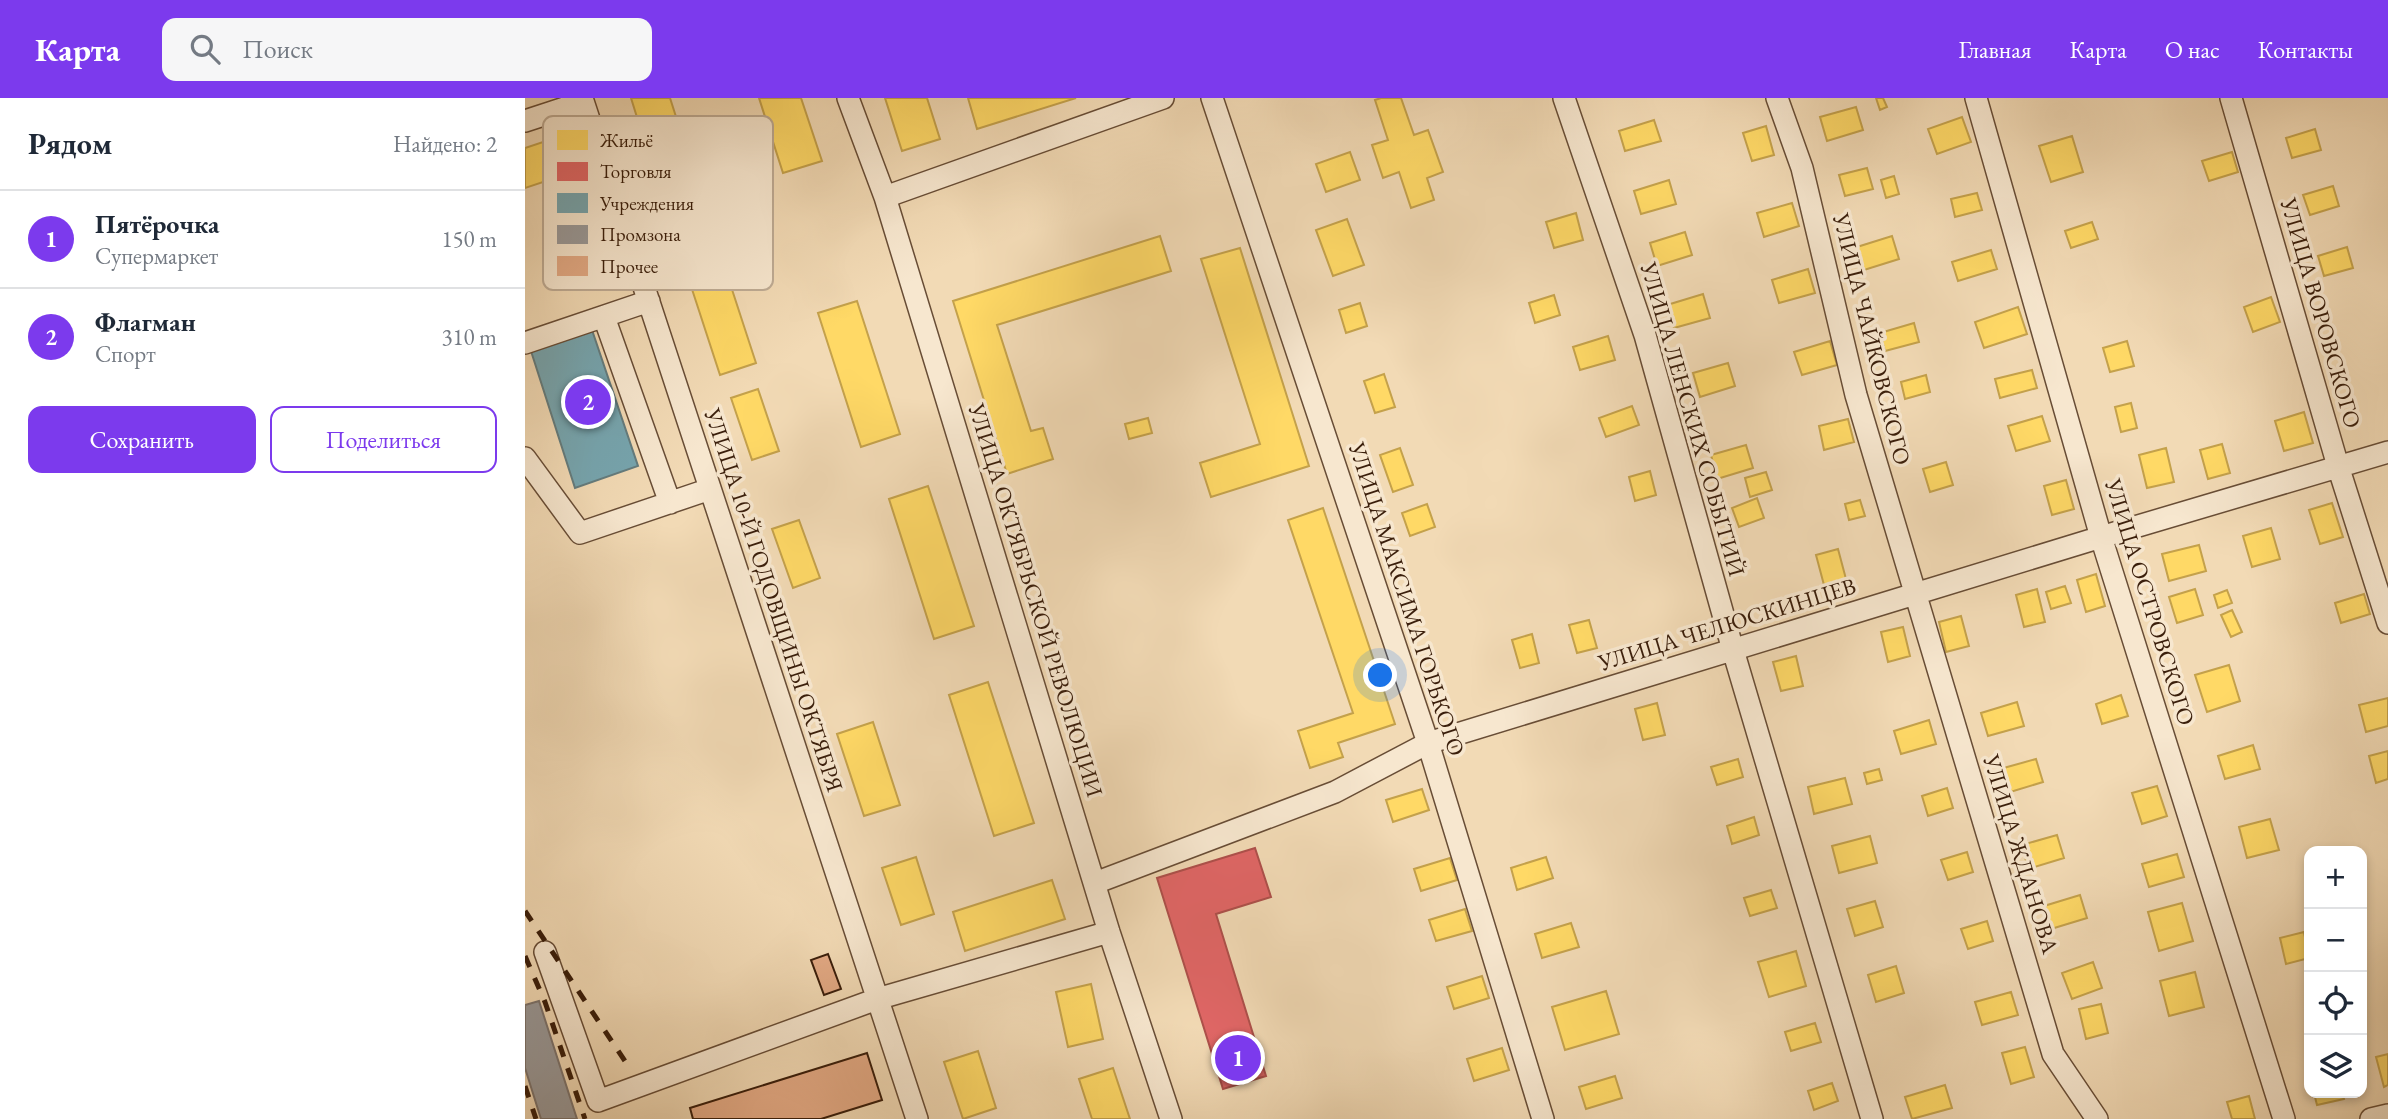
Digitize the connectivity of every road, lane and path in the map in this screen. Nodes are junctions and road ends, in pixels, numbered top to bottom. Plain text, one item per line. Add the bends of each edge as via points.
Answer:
1 (848, 98) edge
2 (1163, 98) edge
3 (1212, 98) edge
4 (1564, 98) edge
5 (1777, 98) edge
6 (1976, 98) edge
7 (2231, 98) edge
8 (583, 100) edge
9 (525, 121) edge
10 (885, 197) junction
11 (645, 290) edge
12 (649, 301) junction
13 (604, 317) junction
14 (525, 343) edge
15 (2388, 452) edge
16 (525, 458) edge
17 (2338, 466) junction
18 (710, 489) junction
19 (670, 503) junction
20 (2101, 537) junction
21 (1914, 594) junction
22 (2388, 623) edge
23 (1733, 650) junction
24 (1428, 743) junction
25 (1095, 883) junction
26 (1109, 932) junction
27 (545, 952) dead end
28 (877, 999) junction
29 (2388, 1115) edge
30 (917, 1119) edge
31 (1171, 1119) edge
32 (1543, 1119) edge
33 (1872, 1119) edge
34 (2097, 1119) edge
35 (2284, 1119) edge
36 (2371, 1119) edge

1 - 10 street, УЛИЦА ОКТЯБРЬСКОЙ РЕВОЛЮЦИИ
2 - 10 street
3 - 24 street, УЛИЦА МАКСИМА ГОРЬКОГО
4 - 23 street, УЛИЦА ЛЕНСКИХ СОБЫТИЙ via 1644,335
5 - 21 street, УЛИЦА ЧАЙКОВСКОГО via 1802,168 1856,395
6 - 20 street, УЛИЦА ОСТРОВСКОГО
7 - 17 street, УЛИЦА ВОРОВСКОГО
8 - 9 street
10 - 25 street, УЛИЦА ОКТЯБРЬСКОЙ РЕВОЛЮЦИИ
11 - 12 street, УЛИЦА 10-Й ГОДОВЩИНЫ ОКТЯБРЯ
12 - 13 street
12 - 18 street, УЛИЦА 10-Й ГОДОВЩИНЫ ОКТЯБРЯ
13 - 14 street
13 - 19 street
15 - 17 street, УЛИЦА ЧЕЛЮСКИНЦЕВ
16 - 19 street via 580,533
17 - 20 street, УЛИЦА ЧЕЛЮСКИНЦЕВ
17 - 22 street, УЛИЦА ВОРОВСКОГО
18 - 19 street
18 - 28 street, УЛИЦА 10-Й ГОДОВЩИНЫ ОКТЯБРЯ
20 - 21 street, УЛИЦА ЧЕЛЮСКИНЦЕВ
20 - 35 street, УЛИЦА ОСТРОВСКОГО
21 - 23 street, УЛИЦА ЧЕЛЮСКИНЦЕВ
21 - 34 street, УЛИЦА ЖДАНОВА via 2053,1054
23 - 24 street, УЛИЦА ЧЕЛЮСКИНЦЕВ
23 - 33 street, УЛИЦА ЛЕНСКИХ СОБЫТИЙ
24 - 25 street, УЛИЦА ЧЕЛЮСКИНЦЕВ via 1335,792
24 - 32 street, УЛИЦА МАКСИМА ГОРЬКОГО
25 - 26 street, УЛИЦА ОКТЯБРЬСКОЙ РЕВОЛЮЦИИ
26 - 28 street
26 - 31 street, УЛИЦА ОКТЯБРЬСКОЙ РЕВОЛЮЦИИ
27 - 28 street via 598,1101
28 - 30 street, УЛИЦА 10-Й ГОДОВЩИНЫ ОКТЯБРЯ
29 - 36 street

